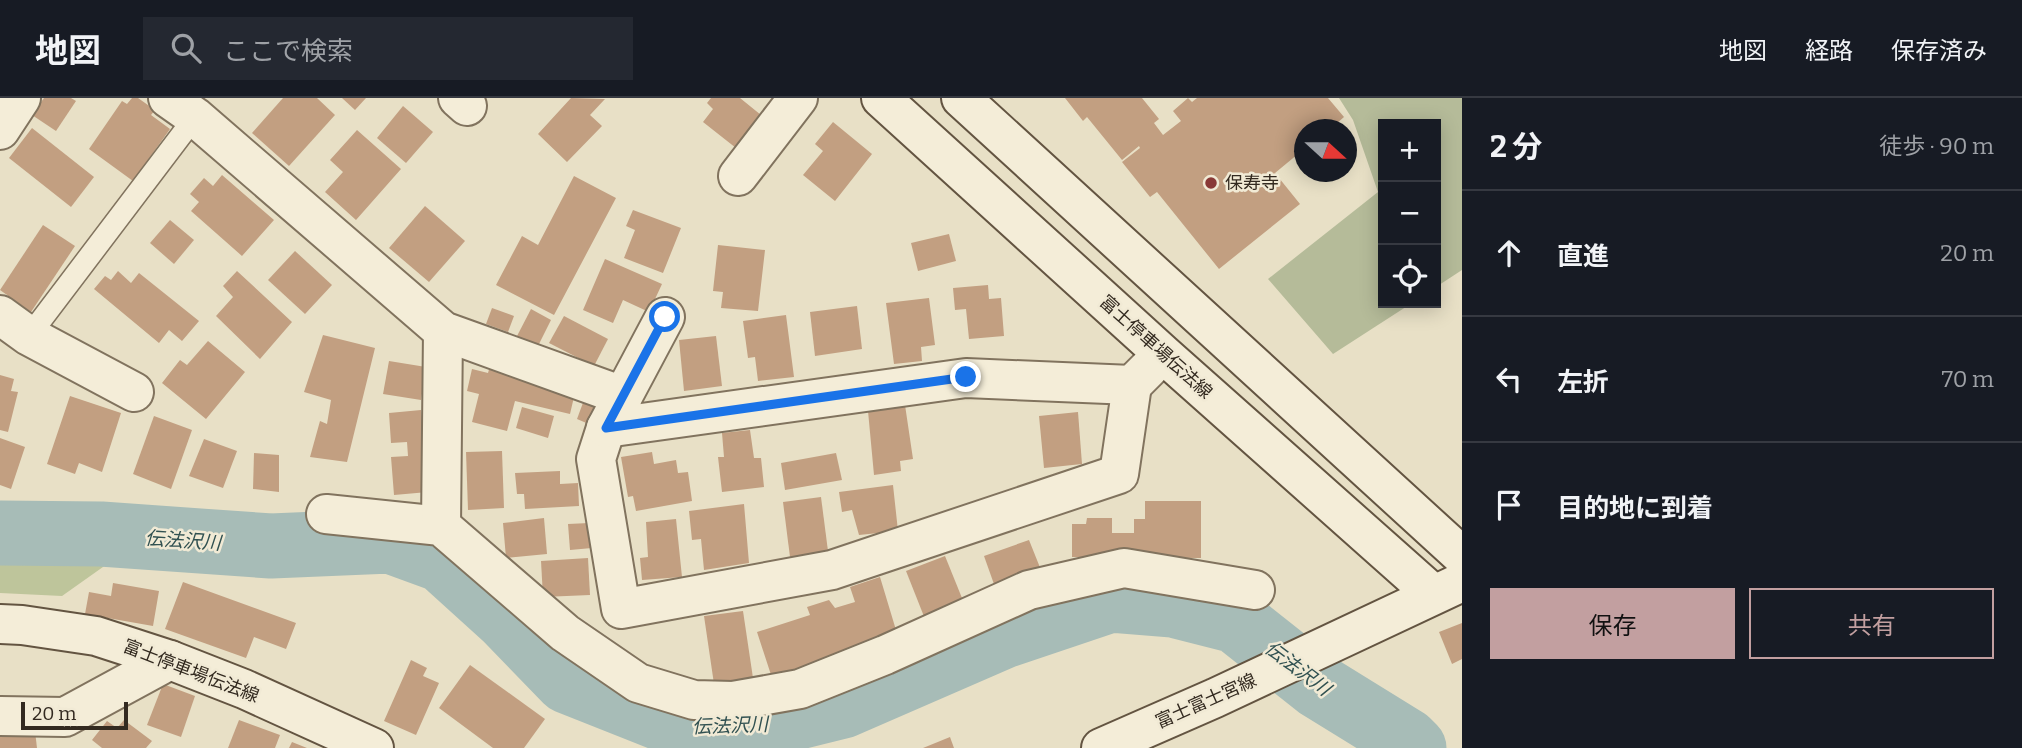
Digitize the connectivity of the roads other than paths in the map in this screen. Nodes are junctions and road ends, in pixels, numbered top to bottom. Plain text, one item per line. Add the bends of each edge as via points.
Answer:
1 (21, 98) edge
2 (798, 98) edge
3 (881, 98) edge
4 (961, 98) edge
5 (191, 104) edge
6 (0, 130) edge
7 (738, 176) dead end
8 (665, 317) dead end
9 (443, 331) junction
10 (10, 334) edge
11 (1163, 354) junction
12 (1132, 384) junction
13 (134, 391) dead end
14 (614, 412) junction
15 (326, 514) dead end
16 (441, 526) junction
17 (1462, 556) edge
18 (1448, 588) edge
19 (1255, 590) dead end
20 (0, 624) edge
21 (170, 660) junction
22 (0, 716) edge
23 (59, 733) edge
24 (374, 748) edge
25 (1101, 748) edge

1 - 6 street
2 - 7 street
3 - 11 street, 富士停車場伝法線
4 - 17 street
5 - 9 street
5 - 10 lane
8 - 14 street
9 - 14 street
9 - 16 street
10 - 13 street
11 - 12 street
11 - 18 street, 富士停車場伝法線
12 - 14 street via 966,377
12 - 14 street via 1119,474 832,570 621,609 596,459
15 - 16 street
16 - 19 street via 575,640 638,683 694,700 733,701 800,689 1029,590 1124,568
18 - 25 street, 富士富士宮線
20 - 21 street, 富士停車場伝法線 via 96,636
21 - 23 street
21 - 24 street, 富士停車場伝法線
22 - 23 street

